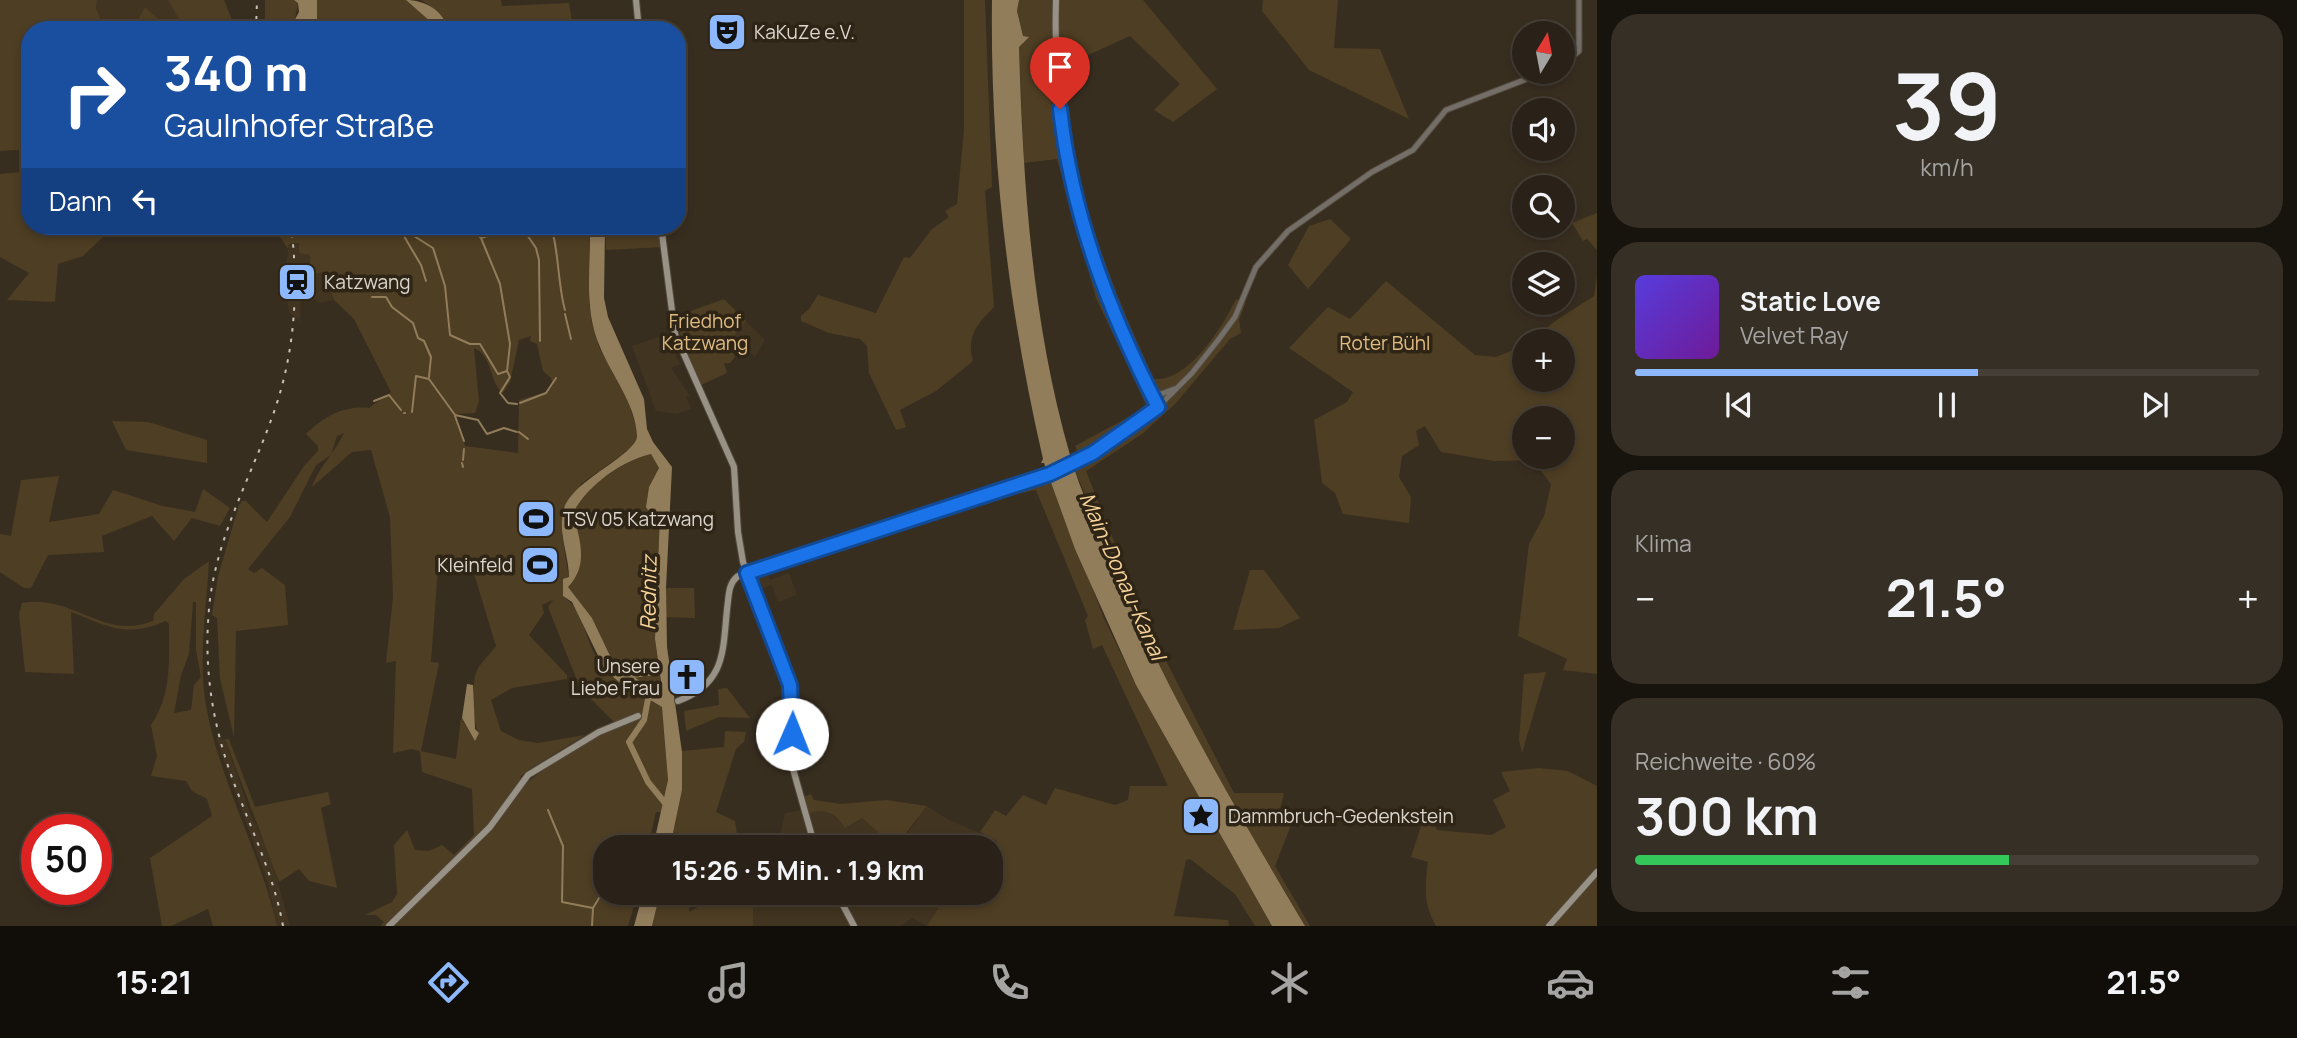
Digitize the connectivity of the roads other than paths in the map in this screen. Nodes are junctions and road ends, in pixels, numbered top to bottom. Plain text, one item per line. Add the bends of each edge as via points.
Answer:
1 (636, 0) edge
2 (1056, 0) edge
3 (1580, 0) edge
4 (638, 21) edge
5 (1575, 56) edge
6 (1514, 84) edge
7 (662, 235) edge
8 (1180, 386) junction
9 (1148, 387) junction
10 (1158, 407) junction
11 (747, 573) junction
12 (678, 701) dead end
13 (638, 716) dead end
14 (811, 835) edge
15 (1597, 872) edge
16 (843, 905) edge
17 (389, 926) edge
18 (854, 926) edge
19 (1549, 926) edge

1 - 4 main road
2 - 9 main road via 1058,91 1074,193 1104,292
3 - 5 street
6 - 8 street via 1446,110 1416,148 1372,172 1288,231 1256,267 1230,324
7 - 11 main road via 675,334 733,465 737,531
8 - 9 street via 1161,394
8 - 10 street
9 - 10 main road
10 - 11 main road via 1083,458 1031,481 948,503
11 - 12 main road via 730,585 715,675 702,690
11 - 14 main road via 790,685 794,778
13 - 17 main road via 599,732 536,769 497,819
15 - 19 main road
16 - 18 main road

